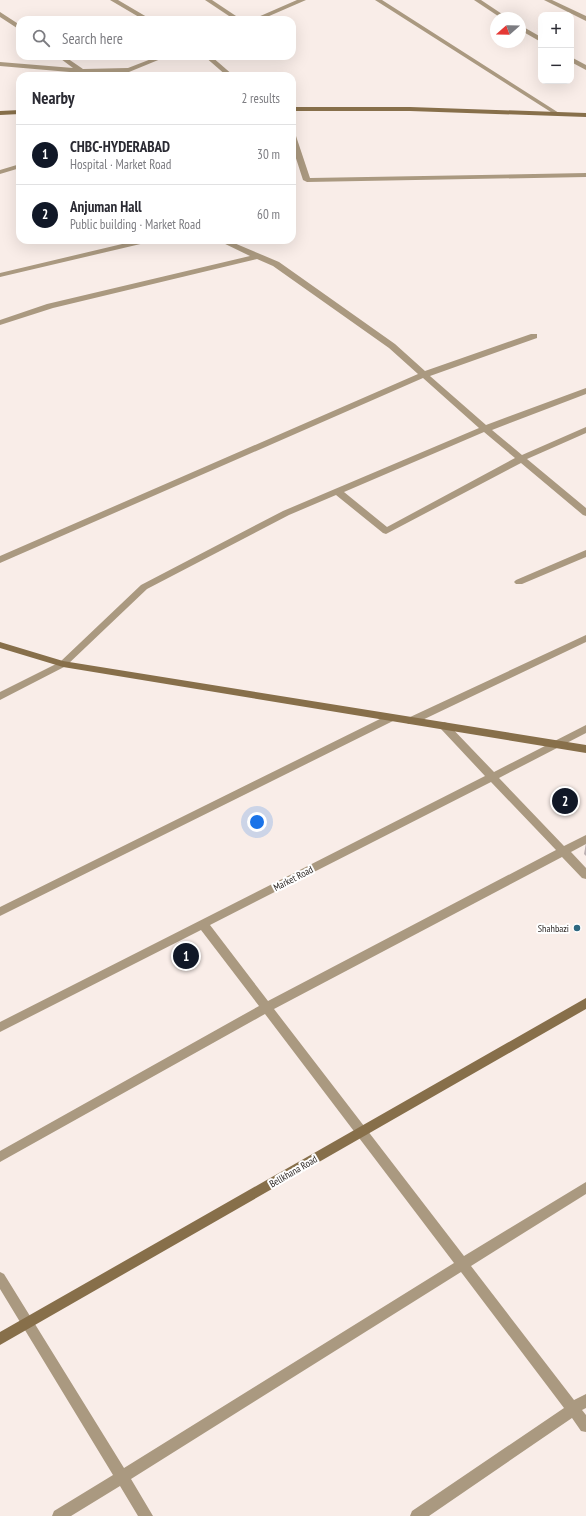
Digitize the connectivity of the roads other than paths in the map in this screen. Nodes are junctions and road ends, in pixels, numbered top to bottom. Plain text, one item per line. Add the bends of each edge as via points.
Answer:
1 (113, 0) edge
2 (208, 0) edge
3 (303, 0) edge
4 (378, 0) edge
5 (477, 0) edge
6 (547, 0) edge
7 (496, 12) edge
8 (0, 14) edge
9 (142, 16) edge
10 (233, 16) edge
11 (264, 16) edge
12 (586, 19) edge
13 (16, 25) edge
14 (526, 31) edge
15 (538, 38) edge
16 (65, 60) edge
17 (155, 60) edge
18 (212, 60) edge
19 (574, 61) edge
20 (0, 64) edge
21 (586, 68) edge
22 (65, 72) edge
23 (79, 72) edge
24 (105, 72) edge
25 (226, 72) edge
26 (296, 109) edge
27 (16, 112) edge
28 (0, 113) edge
29 (556, 113) junction
30 (586, 115) edge
31 (296, 148) edge
32 (16, 167) edge
33 (0, 172) edge
34 (586, 175) edge
35 (131, 244) edge
36 (230, 244) edge
37 (258, 256) junction
38 (0, 275) edge
39 (0, 322) edge
40 (534, 336) dead end
41 (423, 375) junction
42 (586, 391) edge
43 (485, 429) junction
44 (586, 430) edge
45 (521, 459) junction
46 (337, 492) junction
47 (586, 513) edge
48 (586, 553) edge
49 (0, 560) edge
50 (519, 582) dead end
51 (586, 638) edge
52 (0, 644) edge
53 (63, 664) junction
54 (0, 696) edge
55 (390, 718) junction
56 (411, 721) junction
57 (444, 726) junction
58 (586, 729) edge
59 (555, 744) junction
60 (586, 749) edge
61 (492, 777) junction
62 (586, 839) edge
63 (564, 851) junction
64 (586, 875) edge
65 (0, 912) edge
66 (203, 924) junction
67 (586, 1003) edge
68 (267, 1007) junction
69 (0, 1027) edge
70 (361, 1132) junction
71 (0, 1157) edge
72 (586, 1187) edge
73 (463, 1264) junction
74 (0, 1278) edge
75 (28, 1323) junction
76 (0, 1339) edge
77 (586, 1400) edge
78 (573, 1409) junction
79 (586, 1426) edge
80 (122, 1476) junction
81 (59, 1516) edge
82 (146, 1516) edge
83 (417, 1516) edge

1 - 9 street
2 - 10 street
3 - 11 street
4 - 29 street
5 - 7 street
6 - 12 street
8 - 13 street
14 - 15 street
16 - 23 street
17 - 24 street via 129,70
18 - 25 street
19 - 21 street
20 - 22 street
26 - 29 street
27 - 28 street
29 - 30 street
31 - 34 street via 307,180
32 - 33 street
35 - 38 street
36 - 37 street
37 - 39 street via 50,306
37 - 41 street via 276,264 386,341
40 - 41 street
41 - 43 street
41 - 49 street
42 - 43 street
43 - 45 street
43 - 46 street
44 - 45 street
45 - 46 street via 386,531
45 - 47 street
46 - 53 street via 286,513 144,587
48 - 50 street
51 - 56 street
52 - 53 street
53 - 54 street
53 - 55 street
55 - 56 street
55 - 65 street
56 - 57 street
57 - 59 street
57 - 61 street
58 - 59 street, Market Road
59 - 60 street
59 - 61 street, Market Road
61 - 63 street
61 - 66 street, Market Road
62 - 63 street
63 - 64 street
63 - 68 street
66 - 68 street
66 - 69 street, Market Road
67 - 70 street, Bellkhana Road
68 - 70 street
68 - 71 street
70 - 73 street
70 - 75 street, Bellkhana Road
72 - 73 street
73 - 78 street
73 - 80 street
74 - 75 street
75 - 76 street, Bellkhana Road
75 - 80 street
77 - 78 street
78 - 79 street
78 - 83 street
80 - 81 street
80 - 82 street

